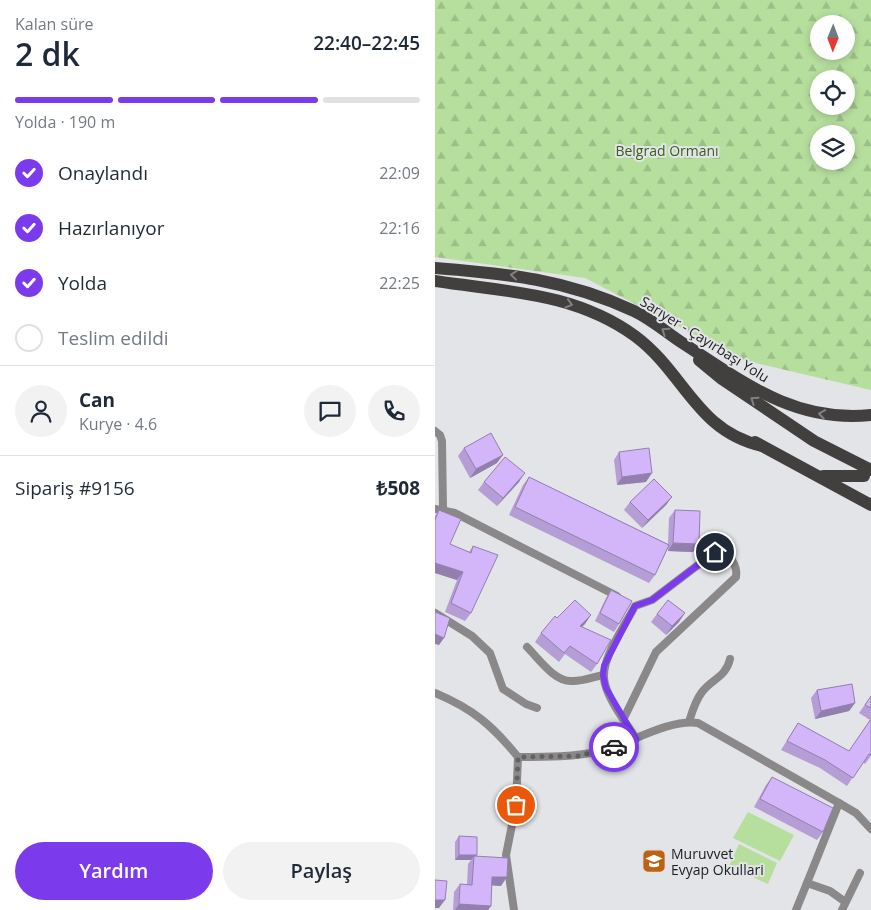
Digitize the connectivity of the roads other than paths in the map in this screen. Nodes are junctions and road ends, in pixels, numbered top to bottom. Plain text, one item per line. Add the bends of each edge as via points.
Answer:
1 (435, 268) edge
2 (435, 281) edge
3 (682, 342) junction
4 (871, 415) edge
5 (435, 432) edge
6 (868, 473) edge
7 (821, 476) junction
8 (871, 506) edge
9 (439, 509) edge
10 (635, 606) junction
11 (435, 613) edge
12 (527, 647) dead end
13 (730, 659) dead end
14 (603, 675) junction
15 (435, 693) edge
16 (537, 708) dead end
17 (624, 718) junction
18 (689, 722) junction
19 (636, 739) junction
20 (518, 757) junction
21 (839, 803) junction
22 (871, 829) edge
23 (860, 873) dead end
24 (807, 883) junction
25 (844, 901) junction
26 (514, 910) edge
27 (797, 910) edge
28 (842, 910) edge

3 -> 1 main road, Sarıyer - Çayırbaşı Yolu via 637,312 568,286 536,278
2 -> 7 main road via 521,291 580,307 619,326 645,344 698,406 762,446
4 -> 3 main road, Sarıyer - Çayırbaşı Yolu via 840,417 794,408 773,399
6 -> 3 main road via 814,441 707,368
5 - 9 street via 442,441
6 - 7 main road
7 - 8 main road
9 - 10 street via 455,513
10 - 14 street via 604,666
10 - 17 street via 652,600 719,550 735,564 736,578 656,652
11 - 16 street via 472,636 490,653 503,689
12 - 14 street via 553,673 571,682
13 - 18 street via 719,679 702,692
14 - 17 street via 606,688
15 - 20 street via 464,706 498,733
17 - 19 street
18 - 19 street
18 - 21 street via 698,723
19 - 20 street via 578,756
20 - 26 street via 516,805 507,855
21 - 22 street via 856,813
21 - 24 street
23 - 25 street
24 - 25 street via 830,891
24 - 27 street
25 - 28 street

